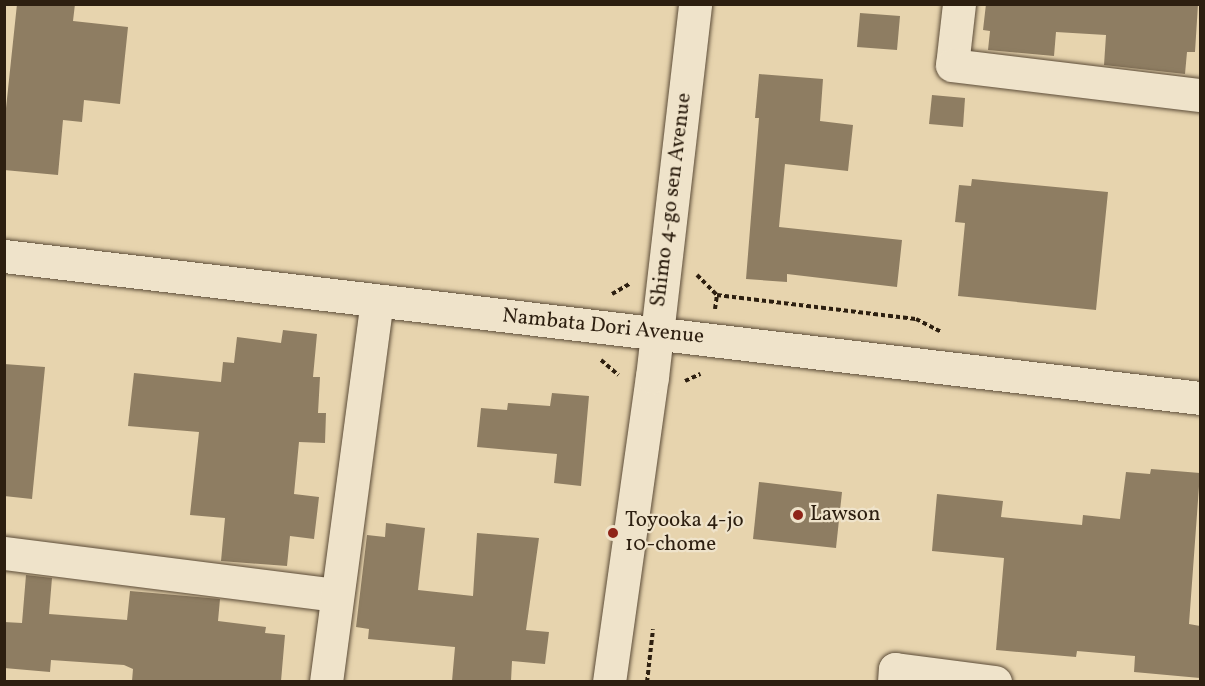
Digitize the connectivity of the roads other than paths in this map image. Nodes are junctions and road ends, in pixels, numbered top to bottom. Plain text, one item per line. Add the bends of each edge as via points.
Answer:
1 (695, 4) edge
2 (959, 4) edge
3 (1200, 95) edge
4 (4, 256) edge
5 (376, 302) junction
6 (656, 332) junction
7 (1200, 398) edge
8 (4, 553) edge
9 (336, 595) junction
10 (326, 681) edge
11 (609, 681) edge
12 (894, 681) edge
13 (995, 681) edge

1 - 6 street, Shimo 4-go sen Avenue
2 - 3 street via 952,65
4 - 5 street, Nambata Dori Avenue
5 - 6 street, Nambata Dori Avenue
5 - 9 street
6 - 7 street, Nambata Dori Avenue
6 - 11 street, Shimo 4-go sen Avenue
8 - 9 street
9 - 10 street
12 - 13 street via 895,669

